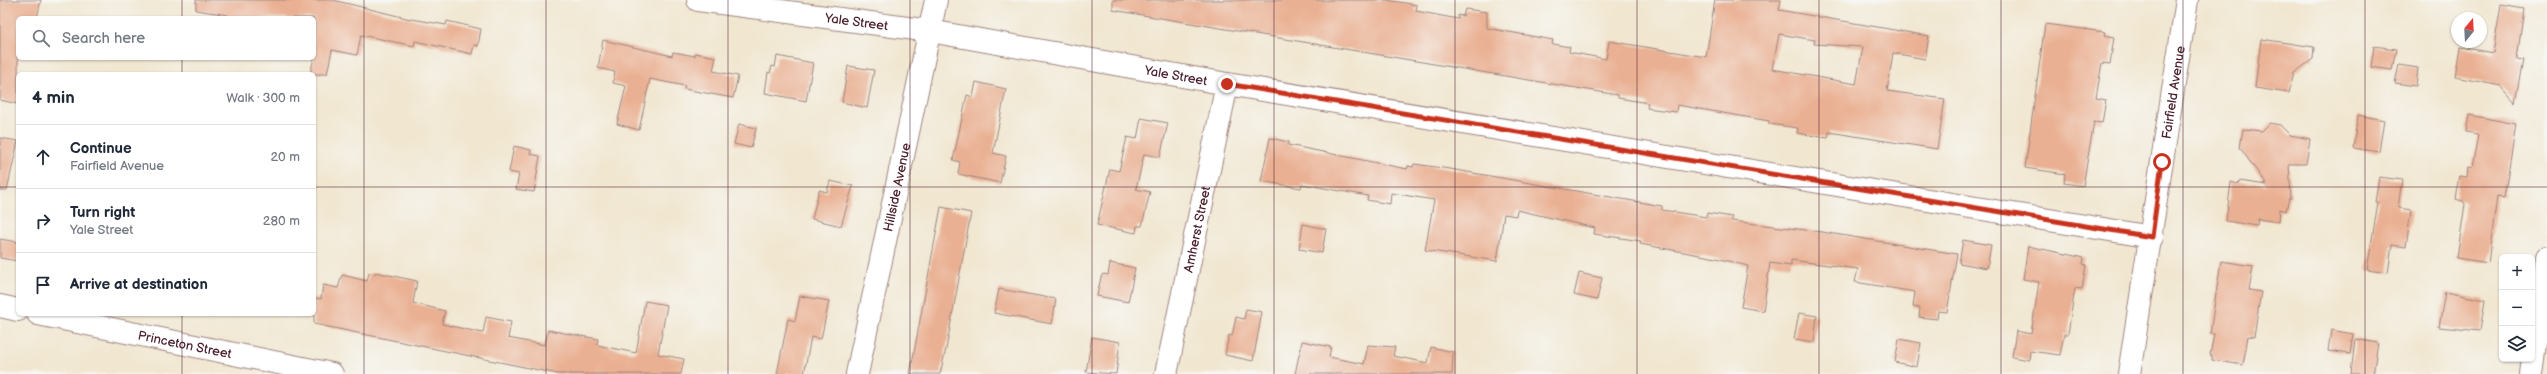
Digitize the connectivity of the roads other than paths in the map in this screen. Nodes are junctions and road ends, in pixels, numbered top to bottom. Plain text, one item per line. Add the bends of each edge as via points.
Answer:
1 (698, 0) edge
2 (936, 0) edge
3 (2187, 0) edge
4 (930, 31) junction
5 (1227, 84) junction
6 (2152, 237) junction
7 (2547, 258) edge
8 (0, 306) edge
9 (16, 310) edge
10 (48, 316) edge
11 (332, 374) edge
12 (857, 374) edge
13 (1166, 374) edge
14 (2129, 374) edge
15 (2531, 374) edge

1 - 4 street, Yale Street
2 - 4 street, Hillside Avenue
3 - 6 street, Fairfield Avenue
4 - 5 street, Yale Street
4 - 12 street, Hillside Avenue
5 - 6 street, Yale Street
5 - 13 street, Amherst Street
6 - 14 street, Fairfield Avenue
7 - 15 street
8 - 9 street
10 - 11 street, Princeton Street

